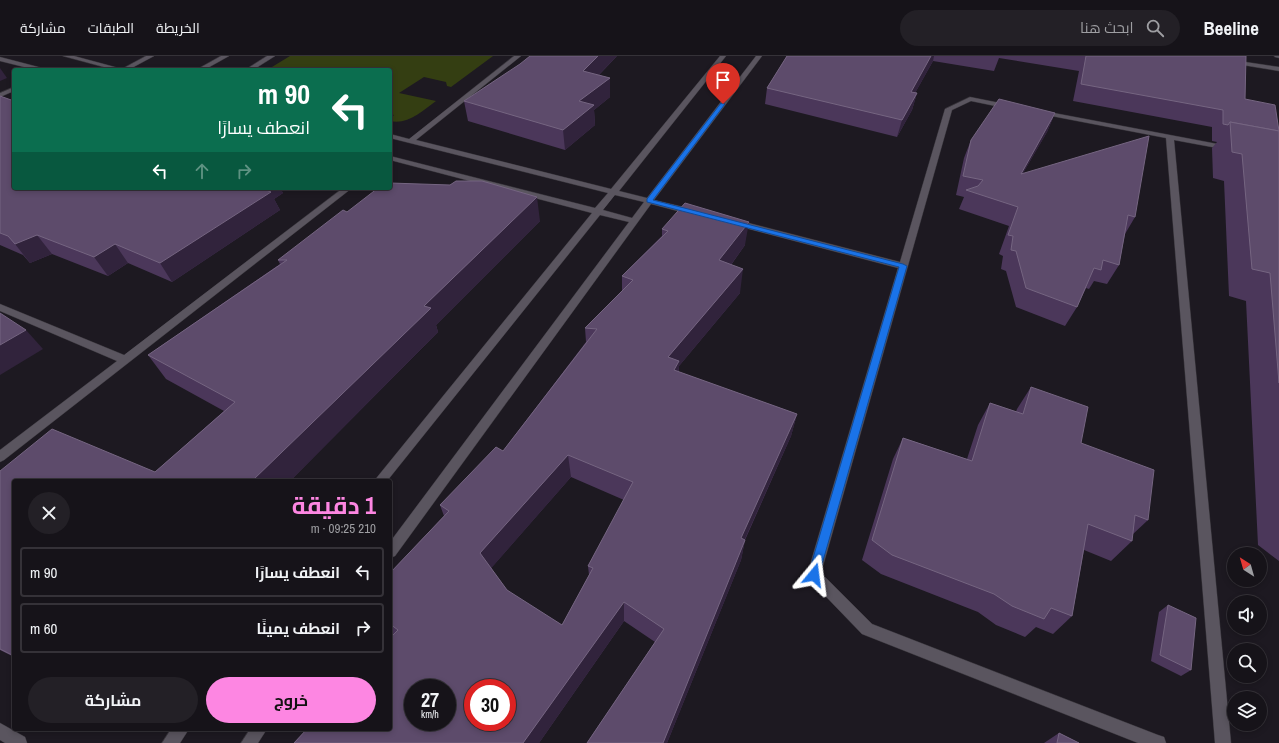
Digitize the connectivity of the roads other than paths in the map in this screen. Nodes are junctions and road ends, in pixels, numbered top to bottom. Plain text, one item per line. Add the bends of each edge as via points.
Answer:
1 (66, 56) edge
2 (92, 56) edge
3 (151, 56) edge
4 (226, 56) edge
5 (272, 56) edge
6 (518, 56) edge
7 (723, 56) edge
8 (759, 56) edge
9 (0, 59) edge
10 (83, 60) junction
11 (1226, 61) edge
12 (36, 68) edge
13 (115, 68) edge
14 (127, 68) edge
15 (203, 68) edge
16 (251, 68) edge
17 (1279, 70) edge
18 (12, 90) edge
19 (0, 95) edge
20 (1016, 108) edge
21 (1032, 111) edge
22 (392, 136) edge
23 (1170, 137) junction
24 (411, 141) junction
25 (1232, 148) edge
26 (392, 159) edge
27 (345, 190) edge
28 (614, 191) junction
29 (649, 201) junction
30 (597, 211) junction
31 (703, 215) edge
32 (634, 221) junction
33 (726, 221) edge
34 (903, 266) junction
35 (0, 307) edge
36 (126, 360) junction
37 (0, 457) edge
38 (382, 479) edge
39 (392, 549) edge
40 (0, 731) edge
41 (179, 731) edge
42 (258, 731) edge
43 (19, 743) edge
44 (170, 743) edge
45 (249, 743) edge
46 (1158, 743) edge
47 (1223, 743) edge

1 - 10 street
2 - 10 street
3 - 14 street
4 - 15 street
5 - 16 street
6 - 24 street
7 - 28 street
8 - 29 street
9 - 12 street
10 - 13 street
11 - 17 street
18 - 19 street
20 - 34 street via 970,99 950,109
21 - 23 street
22 - 24 street
23 - 25 street
23 - 47 street
24 - 28 street
26 - 30 street
27 - 36 street
28 - 29 street
28 - 30 street
29 - 31 street
29 - 32 street
30 - 32 street
30 - 38 street
32 - 39 street
33 - 34 street
34 - 46 street via 814,575 867,629
35 - 36 street
36 - 37 street
40 - 43 street
41 - 44 street
42 - 45 street

